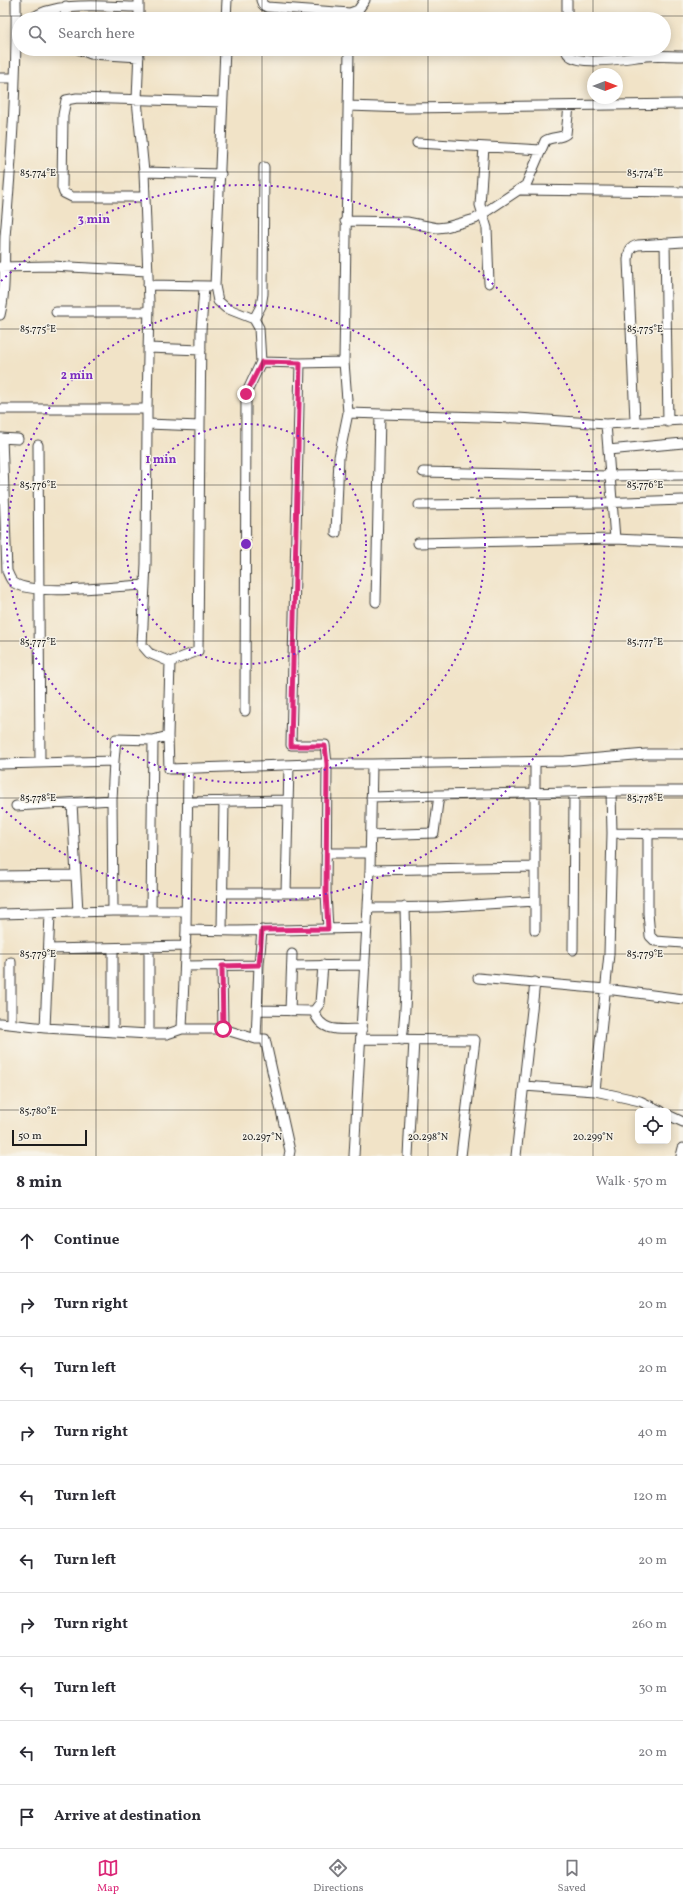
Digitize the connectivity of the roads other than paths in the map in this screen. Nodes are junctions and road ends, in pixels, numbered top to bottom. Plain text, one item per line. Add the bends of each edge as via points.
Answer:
1 (16, 0) edge
2 (227, 0) edge
3 (261, 0) edge
4 (365, 0) edge
5 (567, 0) edge
6 (139, 4) edge
7 (66, 6) junction
8 (16, 12) edge
9 (41, 12) edge
10 (66, 12) edge
11 (226, 12) edge
12 (313, 12) edge
13 (355, 12) edge
14 (567, 12) edge
15 (16, 56) edge
16 (139, 56) edge
17 (225, 56) edge
18 (350, 56) edge
19 (569, 56) edge
20 (648, 56) edge
21 (648, 56) edge
22 (671, 56) edge
23 (671, 56) edge
24 (683, 56) edge
25 (0, 78) edge
26 (15, 78) junction
27 (137, 100) junction
28 (222, 102) junction
29 (683, 104) edge
30 (348, 106) junction
31 (569, 106) junction
32 (417, 143) dead end
33 (484, 147) junction
34 (541, 150) junction
35 (264, 167) dead end
36 (144, 172) junction
37 (221, 174) junction
38 (520, 190) junction
39 (683, 192) edge
40 (144, 197) junction
41 (482, 215) junction
42 (346, 221) junction
43 (683, 242) edge
44 (665, 243) junction
45 (2, 267) edge
46 (148, 271) junction
47 (489, 284) dead end
48 (148, 285) junction
49 (215, 286) junction
50 (204, 287) junction
51 (56, 312) dead end
52 (149, 312) junction
53 (0, 315) edge
54 (254, 319) junction
55 (148, 348) junction
56 (200, 350) junction
57 (262, 362) junction
58 (344, 362) junction
59 (300, 363) junction
60 (0, 409) edge
61 (147, 409) junction
62 (348, 413) junction
63 (380, 414) junction
64 (683, 420) edge
65 (635, 421) junction
66 (668, 422) junction
67 (146, 424) junction
68 (606, 424) junction
69 (200, 426) junction
70 (1, 438) edge
71 (18, 439) dead end
72 (683, 443) edge
73 (38, 445) dead end
74 (608, 450) junction
75 (423, 472) dead end
76 (683, 475) edge
77 (608, 476) junction
78 (683, 500) edge
79 (612, 502) junction
80 (419, 505) dead end
81 (336, 533) dead end
82 (615, 539) junction
83 (683, 542) edge
84 (418, 543) dead end
85 (145, 585) junction
86 (39, 590) junction
87 (376, 602) dead end
88 (170, 662) junction
89 (245, 711) dead end
90 (168, 736) junction
91 (153, 740) junction
92 (683, 754) edge
93 (114, 761) junction
94 (535, 762) junction
95 (40, 763) junction
96 (0, 764) edge
97 (327, 764) junction
98 (372, 764) junction
99 (289, 765) junction
100 (188, 769) junction
101 (611, 791) junction
102 (683, 791) edge
103 (536, 792) junction
104 (574, 792) junction
105 (439, 795) junction
106 (371, 797) junction
107 (112, 800) junction
108 (288, 800) junction
109 (224, 801) junction
110 (72, 802) junction
111 (188, 802) junction
112 (16, 806) dead end
113 (612, 833) junction
114 (648, 834) junction
115 (683, 834) edge
116 (371, 835) junction
117 (326, 853) junction
118 (370, 853) junction
119 (535, 867) junction
120 (370, 870) junction
121 (76, 875) junction
122 (0, 876) edge
123 (223, 893) junction
124 (286, 893) junction
125 (326, 893) junction
126 (535, 901) junction
127 (405, 907) junction
128 (368, 908) junction
129 (186, 910) junction
130 (113, 911) junction
131 (151, 911) junction
132 (78, 912) junction
133 (0, 914) edge
134 (50, 914) junction
135 (367, 928) junction
136 (328, 929) junction
137 (186, 930) junction
138 (222, 930) junction
139 (262, 930) junction
140 (535, 930) dead end
141 (683, 943) edge
142 (186, 946) junction
143 (148, 947) junction
144 (113, 948) junction
145 (49, 949) junction
146 (573, 950) dead end
147 (292, 954) dead end
148 (10, 962) dead end
149 (259, 965) junction
150 (323, 965) junction
151 (365, 965) junction
152 (186, 966) junction
153 (222, 966) junction
154 (292, 966) junction
155 (478, 978) dead end
156 (535, 982) junction
157 (606, 989) junction
158 (683, 998) edge
159 (257, 1010) junction
160 (290, 1011) junction
161 (314, 1011) junction
162 (0, 1024) edge
163 (11, 1024) junction
164 (45, 1028) junction
165 (182, 1029) junction
166 (223, 1029) junction
167 (362, 1029) junction
168 (113, 1032) junction
169 (149, 1034) junction
170 (256, 1039) junction
171 (361, 1040) junction
172 (402, 1040) junction
173 (414, 1040) junction
174 (524, 1086) junction
175 (595, 1091) junction
176 (655, 1108) edge
177 (671, 1116) edge
178 (683, 1122) edge
179 (683, 1148) edge
180 (290, 1156) edge
181 (354, 1156) edge
182 (408, 1156) edge
183 (461, 1156) edge
184 (516, 1156) edge
185 (681, 1156) edge

1 - 8 street
2 - 11 street
3 - 12 street via 267,7
4 - 13 street
5 - 14 street
6 - 7 street
7 - 9 street
7 - 10 street
15 - 26 street
16 - 27 street
17 - 28 street
18 - 30 street
19 - 21 street via 584,60 606,60
20 - 23 street
22 - 24 street
25 - 26 street
26 - 45 street via 12,160
27 - 28 street
27 - 36 street
27 - 40 street via 66,100 63,115 62,187 64,193 72,197
28 - 37 street
29 - 31 street
30 - 31 street
30 - 42 street
31 - 34 street via 566,134 549,138
32 - 33 street
33 - 34 street
33 - 41 street via 480,198
34 - 38 street via 530,181
35 - 54 street via 263,294 261,306
36 - 37 street
36 - 40 street
37 - 49 street
38 - 39 street
38 - 41 street
40 - 46 street
41 - 42 street via 463,223 437,228 407,222
41 - 47 street via 487,228
42 - 58 street
43 - 44 street
44 - 65 street via 638,245 629,250
44 - 66 street
45 - 46 street via 51,266
45 - 53 street via 3,302
46 - 48 street
48 - 50 street
48 - 52 street
49 - 50 street
49 - 54 street via 218,301 222,305
50 - 56 street
51 - 52 street
52 - 55 street
54 - 57 street via 260,328
55 - 56 street
55 - 61 street
56 - 69 street
57 - 59 street
57 - 89 street via 246,394
58 - 59 street
58 - 62 street
59 - 97 street via 291,746 325,746
60 - 61 street
61 - 67 street
62 - 63 street
62 - 81 street via 339,457
63 - 68 street via 518,418
63 - 87 street
64 - 66 street
65 - 66 street
65 - 68 street
67 - 69 street
67 - 85 street
68 - 74 street
69 - 88 street via 198,651
70 - 71 street
70 - 86 street via 7,571 10,580
72 - 74 street
73 - 86 street
74 - 77 street
75 - 77 street
76 - 77 street
77 - 79 street
78 - 79 street
79 - 80 street
79 - 82 street
82 - 83 street
82 - 84 street
85 - 86 street
85 - 88 street via 142,645 148,653
86 - 95 street
88 - 90 street
90 - 91 street
90 - 100 street via 169,769
91 - 93 street via 116,739
91 - 131 street
92 - 94 street
93 - 95 street
93 - 107 street
94 - 98 street
94 - 103 street
95 - 96 street
97 - 98 street
97 - 99 street
97 - 117 street
98 - 106 street
99 - 100 street
99 - 108 street
100 - 111 street
101 - 102 street
101 - 104 street
101 - 113 street
103 - 104 street
103 - 105 street
103 - 119 street
104 - 146 street
105 - 106 street
105 - 116 street via 434,833
106 - 116 street
107 - 110 street
107 - 130 street
108 - 109 street
108 - 124 street
109 - 111 street
109 - 123 street
110 - 112 street
110 - 121 street
111 - 129 street
113 - 114 street
113 - 157 street
114 - 115 street
114 - 141 street via 650,936 655,941
116 - 118 street
117 - 118 street
117 - 125 street
118 - 120 street
119 - 120 street
119 - 126 street
120 - 128 street
121 - 122 street
121 - 132 street
123 - 124 street
123 - 138 street
124 - 125 street
125 - 136 street
126 - 127 street
126 - 140 street
127 - 128 street
127 - 172 street via 406,963
128 - 135 street
129 - 131 street
129 - 137 street
130 - 131 street
130 - 132 street
132 - 134 street
133 - 134 street
134 - 145 street
135 - 136 street
135 - 151 street
136 - 139 street
137 - 138 street
137 - 142 street
138 - 139 street
139 - 149 street
142 - 143 street
142 - 152 street
143 - 144 street
143 - 169 street
144 - 145 street
144 - 168 street
145 - 164 street
147 - 154 street
148 - 163 street
149 - 153 street
149 - 159 street
150 - 151 street
150 - 154 street
150 - 161 street via 320,1003
151 - 167 street
152 - 153 street
152 - 165 street
153 - 166 street
154 - 160 street
155 - 156 street
156 - 157 street
156 - 174 street
157 - 158 street
157 - 175 street
159 - 160 street
159 - 170 street
160 - 161 street
161 - 167 street via 319,1024 325,1027
162 - 163 street
163 - 164 street
164 - 168 street
165 - 166 street
165 - 169 street via 167,1034
166 - 170 street
167 - 171 street
168 - 169 street
170 - 180 street via 265,1039
171 - 172 street
171 - 181 street
172 - 173 street
173 - 182 street
173 - 183 street via 475,1040
174 - 175 street
174 - 184 street
175 - 176 street via 640,1101
177 - 178 street
179 - 185 street

